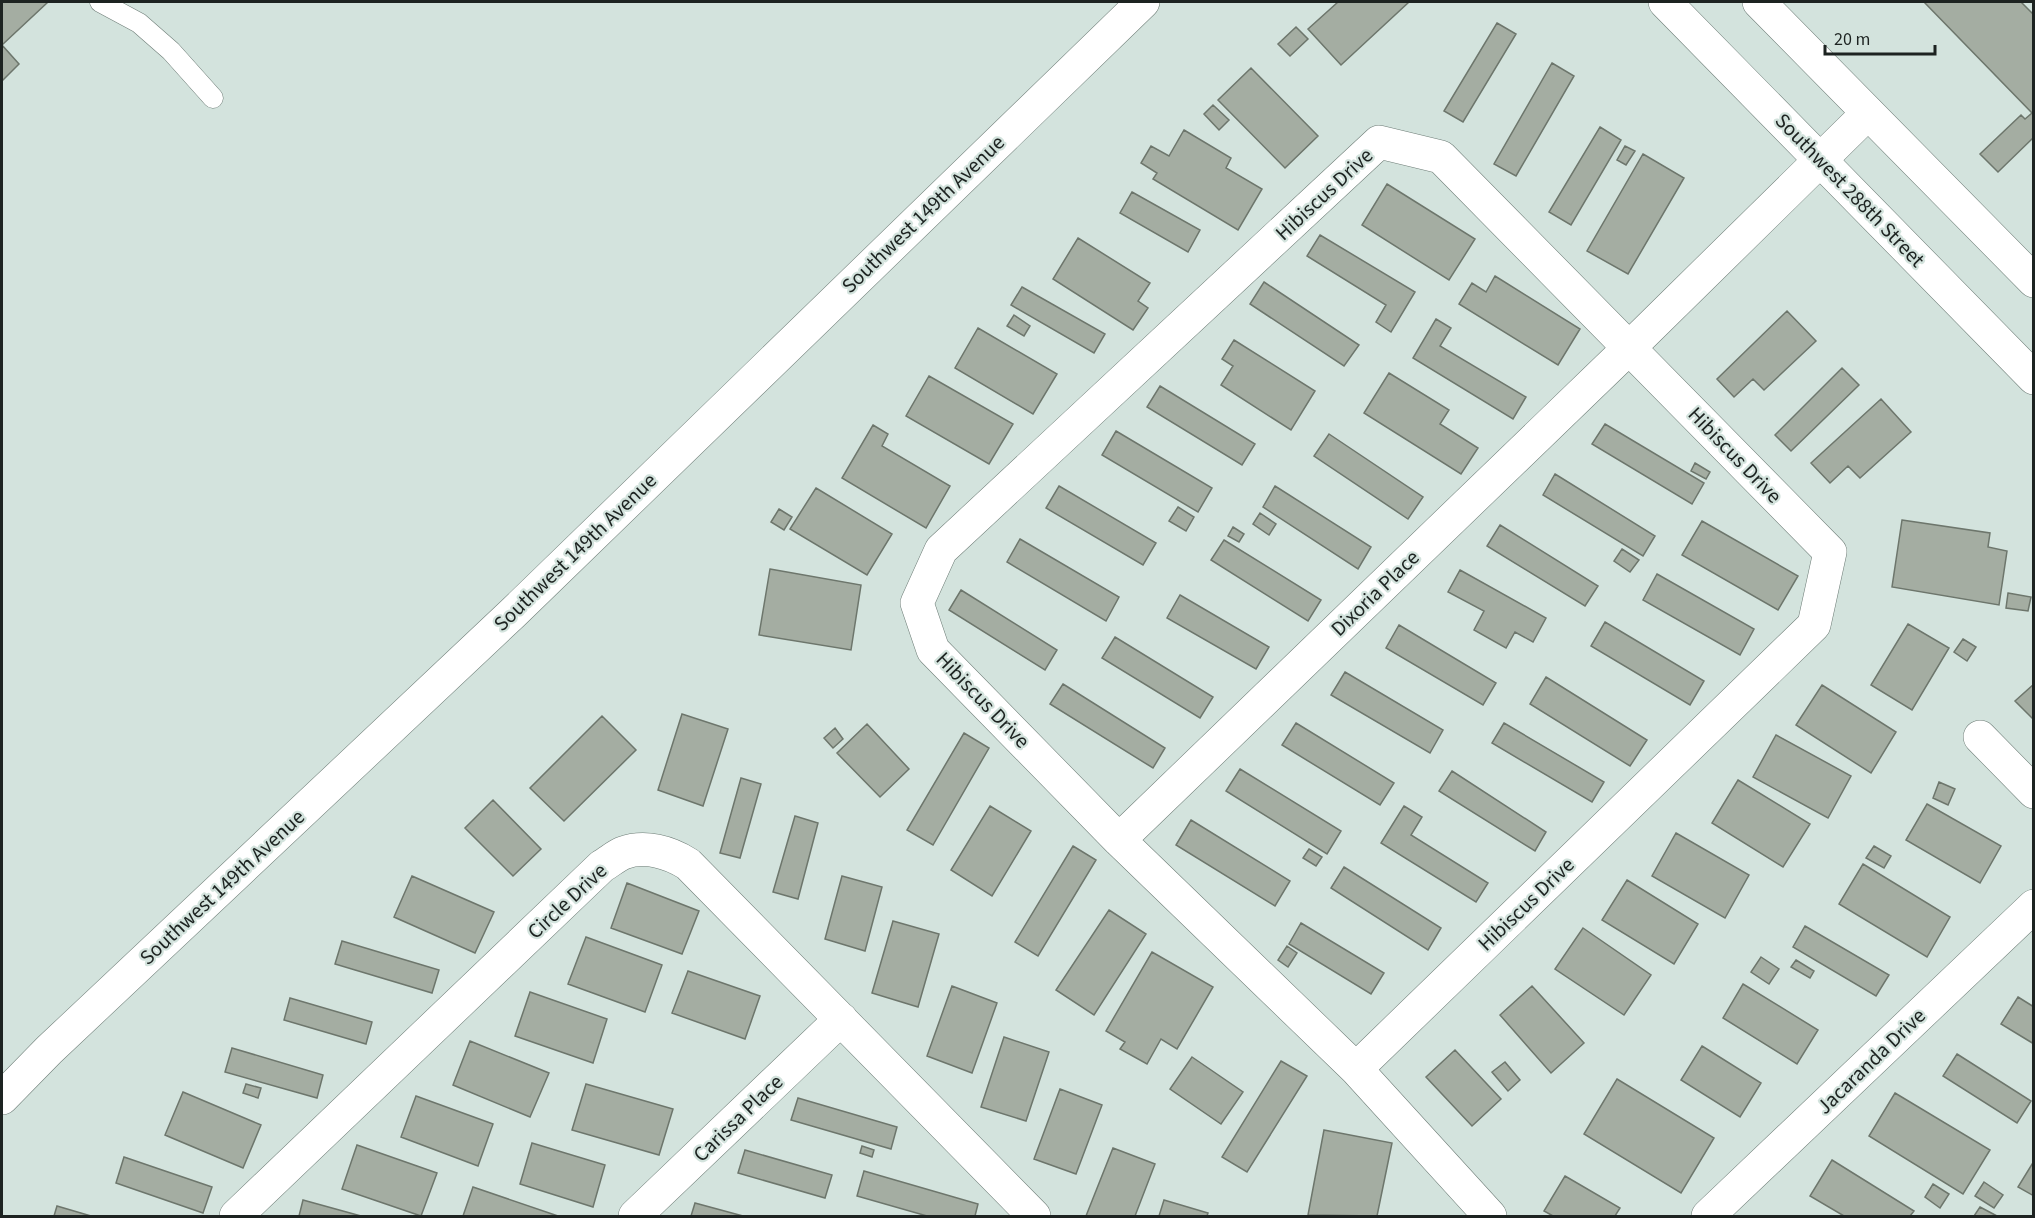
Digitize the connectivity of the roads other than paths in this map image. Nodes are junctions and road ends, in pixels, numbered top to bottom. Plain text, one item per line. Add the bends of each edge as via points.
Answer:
1 (100, 2) edge
2 (1143, 2) edge
3 (1665, 2) edge
4 (1759, 2) edge
5 (213, 98) dead end
6 (1868, 113) junction
7 (1820, 159) junction
8 (2034, 281) edge
9 (1630, 347) junction
10 (2034, 378) edge
11 (1980, 737) dead end
12 (2034, 792) edge
13 (1119, 840) junction
14 (2034, 906) edge
15 (841, 1019) junction
16 (1356, 1069) junction
17 (2, 1098) edge
18 (236, 1216) edge
19 (635, 1216) edge
20 (1034, 1216) edge
21 (1490, 1216) edge
22 (1708, 1216) edge

1 - 5 lane via 138,23 171,51
2 - 17 street, Southwest 149th Avenue via 513,613
3 - 7 street, Southwest 288th Street
4 - 6 street
6 - 7 street, Dixoria Place
6 - 8 street
7 - 9 street, Dixoria Place
7 - 10 street, Southwest 288th Street
9 - 13 street, Dixoria Place
9 - 13 street, Hibiscus Drive via 1442,157 1379,142 941,550 917,603 933,650
9 - 16 street, Hibiscus Drive via 1830,552 1815,625
11 - 12 street
13 - 16 street, Hibiscus Drive
14 - 22 street, Jacaranda Drive
15 - 18 street, Circle Drive via 688,864 673,854 648,849 624,853 602,866
15 - 19 street, Carissa Place
15 - 20 street, Circle Drive
16 - 21 street, Hibiscus Drive

